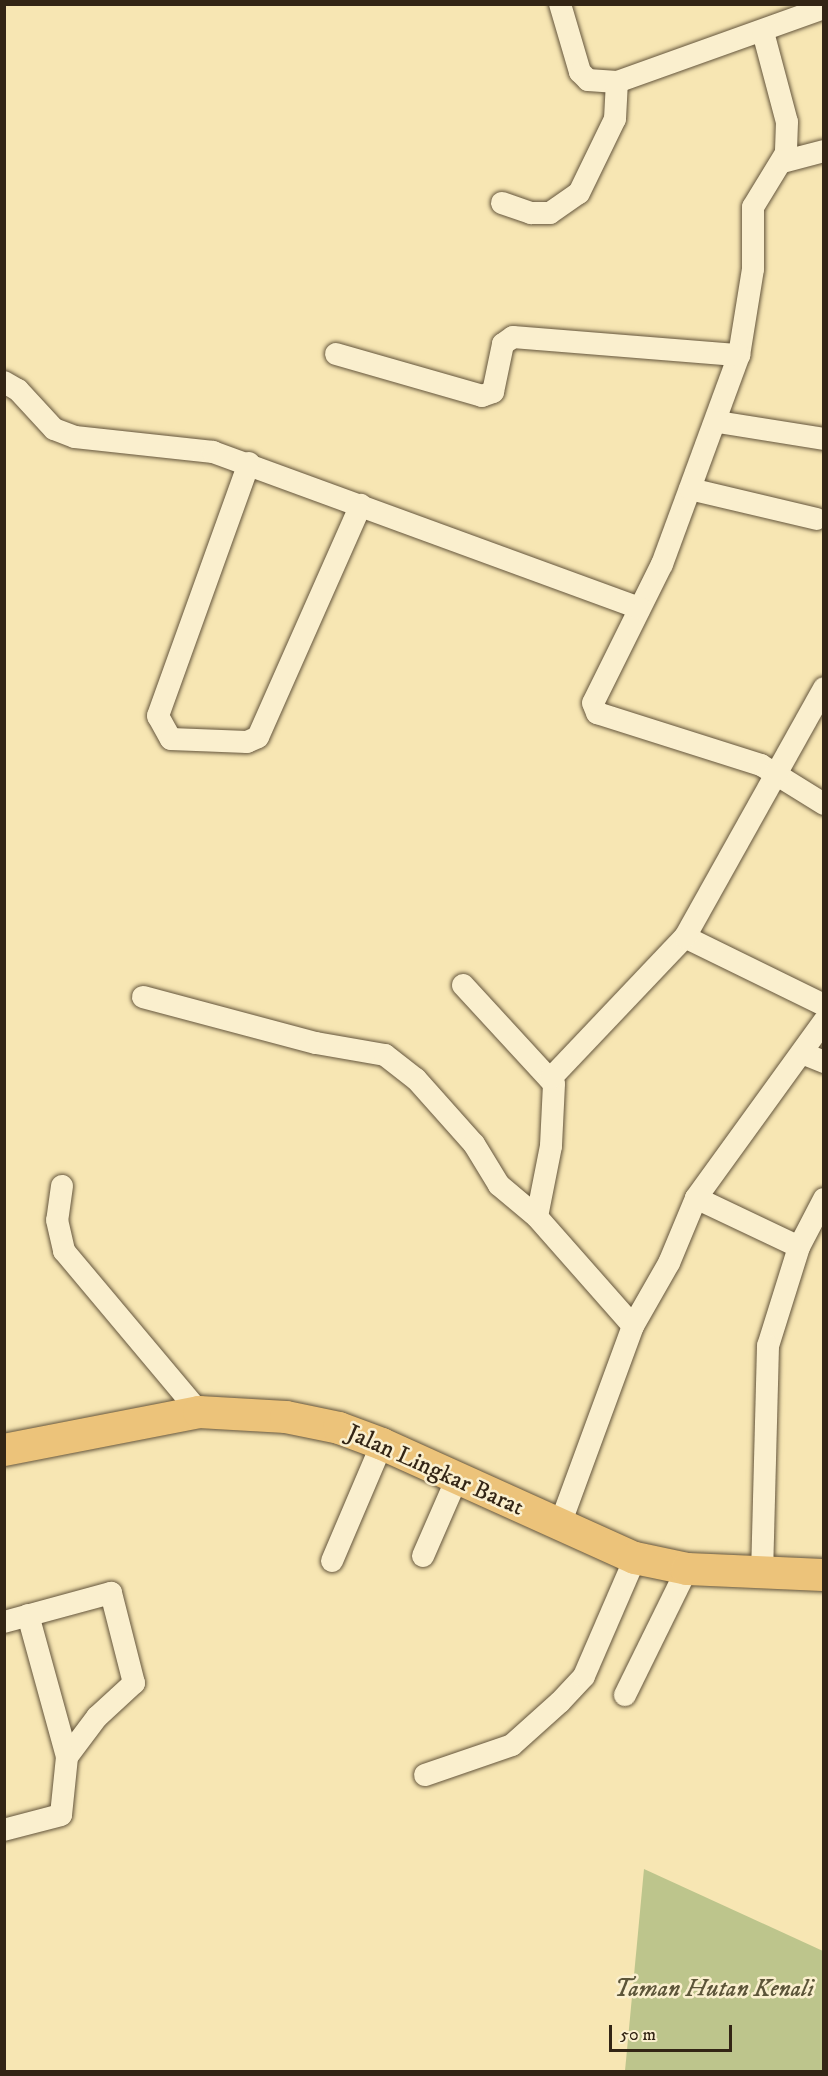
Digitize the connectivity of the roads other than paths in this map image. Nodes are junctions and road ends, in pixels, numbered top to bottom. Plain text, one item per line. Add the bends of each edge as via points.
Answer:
1 (560, 4) edge
2 (824, 8) edge
3 (763, 32) junction
4 (617, 82) junction
5 (824, 151) edge
6 (782, 162) junction
7 (502, 203) dead end
8 (336, 354) dead end
9 (739, 355) junction
10 (4, 382) edge
11 (718, 422) junction
12 (824, 439) edge
13 (249, 463) junction
14 (690, 489) junction
15 (361, 505) junction
16 (817, 519) dead end
17 (639, 608) junction
18 (824, 688) edge
19 (779, 773) junction
20 (824, 804) edge
21 (685, 937) junction
22 (463, 985) dead end
23 (143, 997) dead end
24 (824, 1005) edge
25 (824, 1021) edge
26 (802, 1053) junction
27 (824, 1062) edge
28 (551, 1078) junction
29 (62, 1186) dead end
30 (696, 1198) junction
31 (824, 1199) edge
32 (537, 1217) junction
33 (799, 1247) junction
34 (633, 1326) junction
35 (199, 1412) junction
36 (382, 1444) junction
37 (4, 1450) edge
38 (457, 1478) junction
39 (559, 1527) junction
40 (423, 1556) dead end
41 (635, 1558) junction
42 (332, 1561) dead end
43 (687, 1569) junction
44 (762, 1572) junction
45 (824, 1575) edge
46 (28, 1615) junction
47 (4, 1622) edge
48 (625, 1695) dead end
49 (68, 1757) junction
50 (425, 1775) dead end
51 (4, 1830) edge

1 - 4 street via 579,72 588,80
2 - 3 street
3 - 4 street
3 - 6 street via 787,122
4 - 7 street via 615,119 579,193 550,213 531,213
5 - 6 street
6 - 9 street via 753,207 753,269
8 - 9 street via 482,396 493,392 503,344 513,337
9 - 11 street
10 - 13 street via 18,390 41,421 75,437 213,452
11 - 12 street
11 - 14 street
13 - 15 street
13 - 15 street via 158,716 171,739 247,742 258,737
14 - 16 street
14 - 17 street
15 - 17 street
17 - 19 street via 593,699 597,713 720,748
18 - 19 street
19 - 20 street
19 - 21 street
21 - 24 street
21 - 28 street
22 - 28 street
23 - 32 street via 316,1042 385,1055 416,1079 474,1144 500,1185
25 - 26 street
26 - 27 street
26 - 30 street
28 - 32 street via 551,1146
29 - 35 street via 57,1220 64,1251
30 - 33 street
30 - 34 street via 669,1263
31 - 33 street
32 - 34 street
33 - 44 street via 768,1346
34 - 39 street
35 - 36 highway, Jalan Lingkar Barat via 286,1417
35 - 37 highway, Jalan Lingkar Barat
36 - 38 highway, Jalan Lingkar Barat
36 - 42 street
38 - 39 highway, Jalan Lingkar Barat
38 - 40 street
39 - 41 highway, Jalan Lingkar Barat
41 - 43 highway, Jalan Lingkar Barat
41 - 50 street via 584,1676 560,1702 512,1745
43 - 44 highway, Jalan Lingkar Barat
43 - 48 street
44 - 45 highway, Jalan Lingkar Barat
46 - 47 street
46 - 49 street
46 - 49 street via 111,1593 134,1683 97,1717
49 - 51 street via 61,1815

